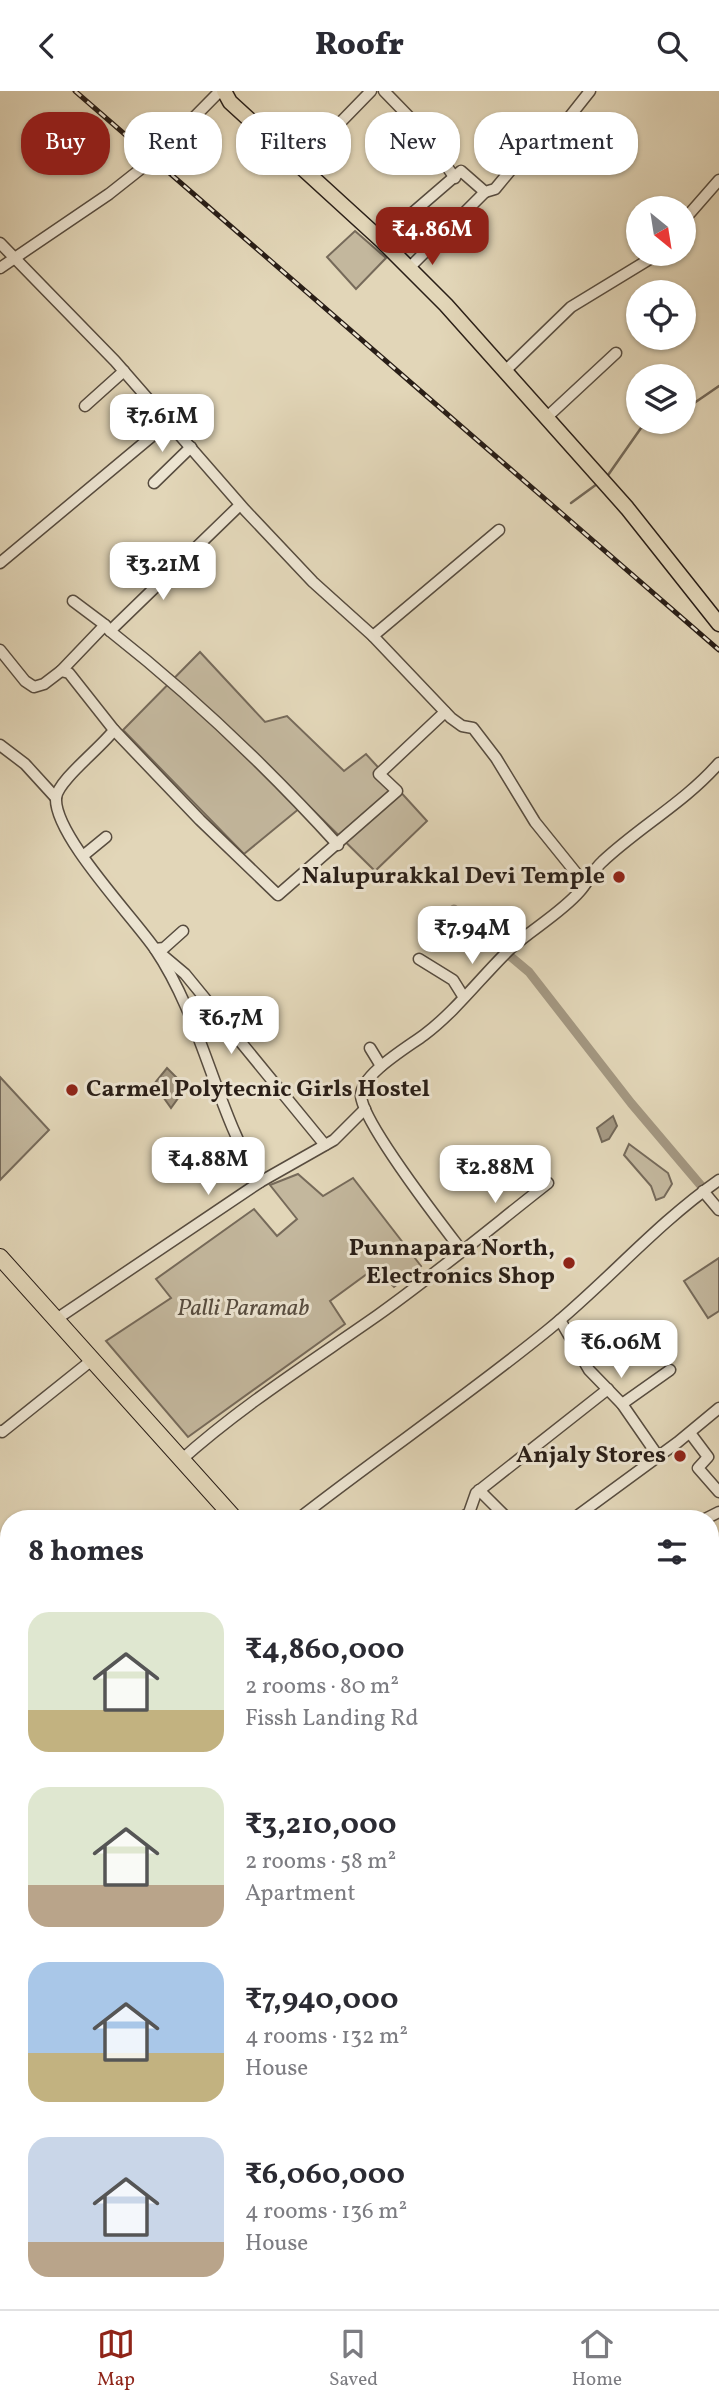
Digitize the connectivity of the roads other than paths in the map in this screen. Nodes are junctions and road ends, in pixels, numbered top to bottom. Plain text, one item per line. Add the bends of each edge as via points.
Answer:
1 (222, 91) edge
2 (371, 91) edge
3 (384, 91) edge
4 (590, 91) edge
5 (241, 112) edge
6 (351, 112) edge
7 (310, 175) edge
8 (455, 178) junction
9 (719, 180) edge
10 (485, 192) junction
11 (696, 206) edge
12 (381, 240) junction
13 (0, 243) edge
14 (16, 258) junction
15 (638, 266) edge
16 (0, 268) edge
17 (409, 268) junction
18 (616, 353) dead end
19 (124, 372) junction
20 (505, 372) junction
21 (85, 406) dead end
22 (546, 418) junction
23 (169, 422) junction
24 (191, 447) junction
25 (154, 483) dead end
26 (240, 505) junction
27 (499, 530) dead end
28 (0, 563) edge
29 (73, 601) dead end
30 (719, 624) edge
31 (108, 628) junction
32 (373, 636) junction
33 (0, 650) edge
34 (61, 671) junction
35 (445, 712) junction
36 (114, 730) junction
37 (0, 745) edge
38 (719, 763) edge
39 (56, 798) junction
40 (106, 837) dead end
41 (338, 845) junction
42 (83, 855) junction
43 (585, 884) junction
44 (183, 931) dead end
45 (155, 949) junction
46 (419, 959) dead end
47 (463, 996) junction
48 (370, 1048) dead end
49 (381, 1066) junction
50 (365, 1109) junction
51 (325, 1146) junction
52 (719, 1180) edge
53 (260, 1182) junction
54 (548, 1183) dead end
55 (705, 1190) junction
56 (719, 1210) edge
57 (462, 1251) junction
58 (0, 1257) edge
59 (55, 1320) junction
60 (560, 1320) junction
61 (621, 1329) dead end
62 (582, 1358) junction
63 (92, 1360) junction
64 (670, 1370) dead end
65 (608, 1389) junction
66 (622, 1404) junction
67 (719, 1408) edge
68 (0, 1431) edge
69 (690, 1433) junction
70 (658, 1456) junction
71 (180, 1461) junction
72 (479, 1490) junction
73 (719, 1492) edge
74 (226, 1510) edge
75 (310, 1510) edge
76 (469, 1510) edge
77 (499, 1510) edge
78 (585, 1510) edge

1 - 5 main road
1 - 14 street via 152,160
2 - 6 street
3 - 8 street via 418,126
4 - 10 street via 568,120 538,137 497,187
7 - 12 main road
8 - 10 street via 461,171
8 - 12 street
9 - 11 street
10 - 17 street
12 - 17 main road
13 - 14 street
14 - 16 street
14 - 19 street
15 - 20 street via 570,307
17 - 20 main road
18 - 22 street
19 - 21 street
19 - 23 street
20 - 22 main road
22 - 30 main road
23 - 24 street
23 - 28 street
24 - 25 street
24 - 26 street
26 - 31 street
26 - 32 street via 313,582
27 - 32 street
29 - 31 street
31 - 34 street
31 - 41 street via 239,740
32 - 35 street
33 - 34 street via 34,687
34 - 36 street via 77,681
35 - 41 street via 379,774 397,791
35 - 43 street via 462,726 473,728 535,822
36 - 39 street
36 - 41 street via 278,895
37 - 39 street
38 - 43 street via 612,853
39 - 42 street via 61,817
40 - 42 street
42 - 45 street
43 - 47 street
44 - 45 street via 164,948
45 - 51 street via 185,974
45 - 53 street via 193,1024 238,1146
46 - 47 street via 453,980
47 - 49 street via 434,1028
48 - 49 street
49 - 50 street via 361,1093
50 - 51 street
50 - 57 street via 403,1172
51 - 53 street
52 - 55 street
53 - 59 street
54 - 57 street
55 - 56 street
55 - 60 street via 649,1235
57 - 71 street via 380,1314 298,1368
58 - 59 highway
59 - 63 highway
60 - 62 street
60 - 75 street
61 - 62 street
62 - 65 street
63 - 68 street
63 - 71 highway
64 - 66 street
65 - 66 street
65 - 72 street
66 - 70 street
67 - 69 street
69 - 70 street
69 - 73 street via 708,1457 698,1468
70 - 78 street
71 - 74 highway
72 - 76 street
72 - 77 street

